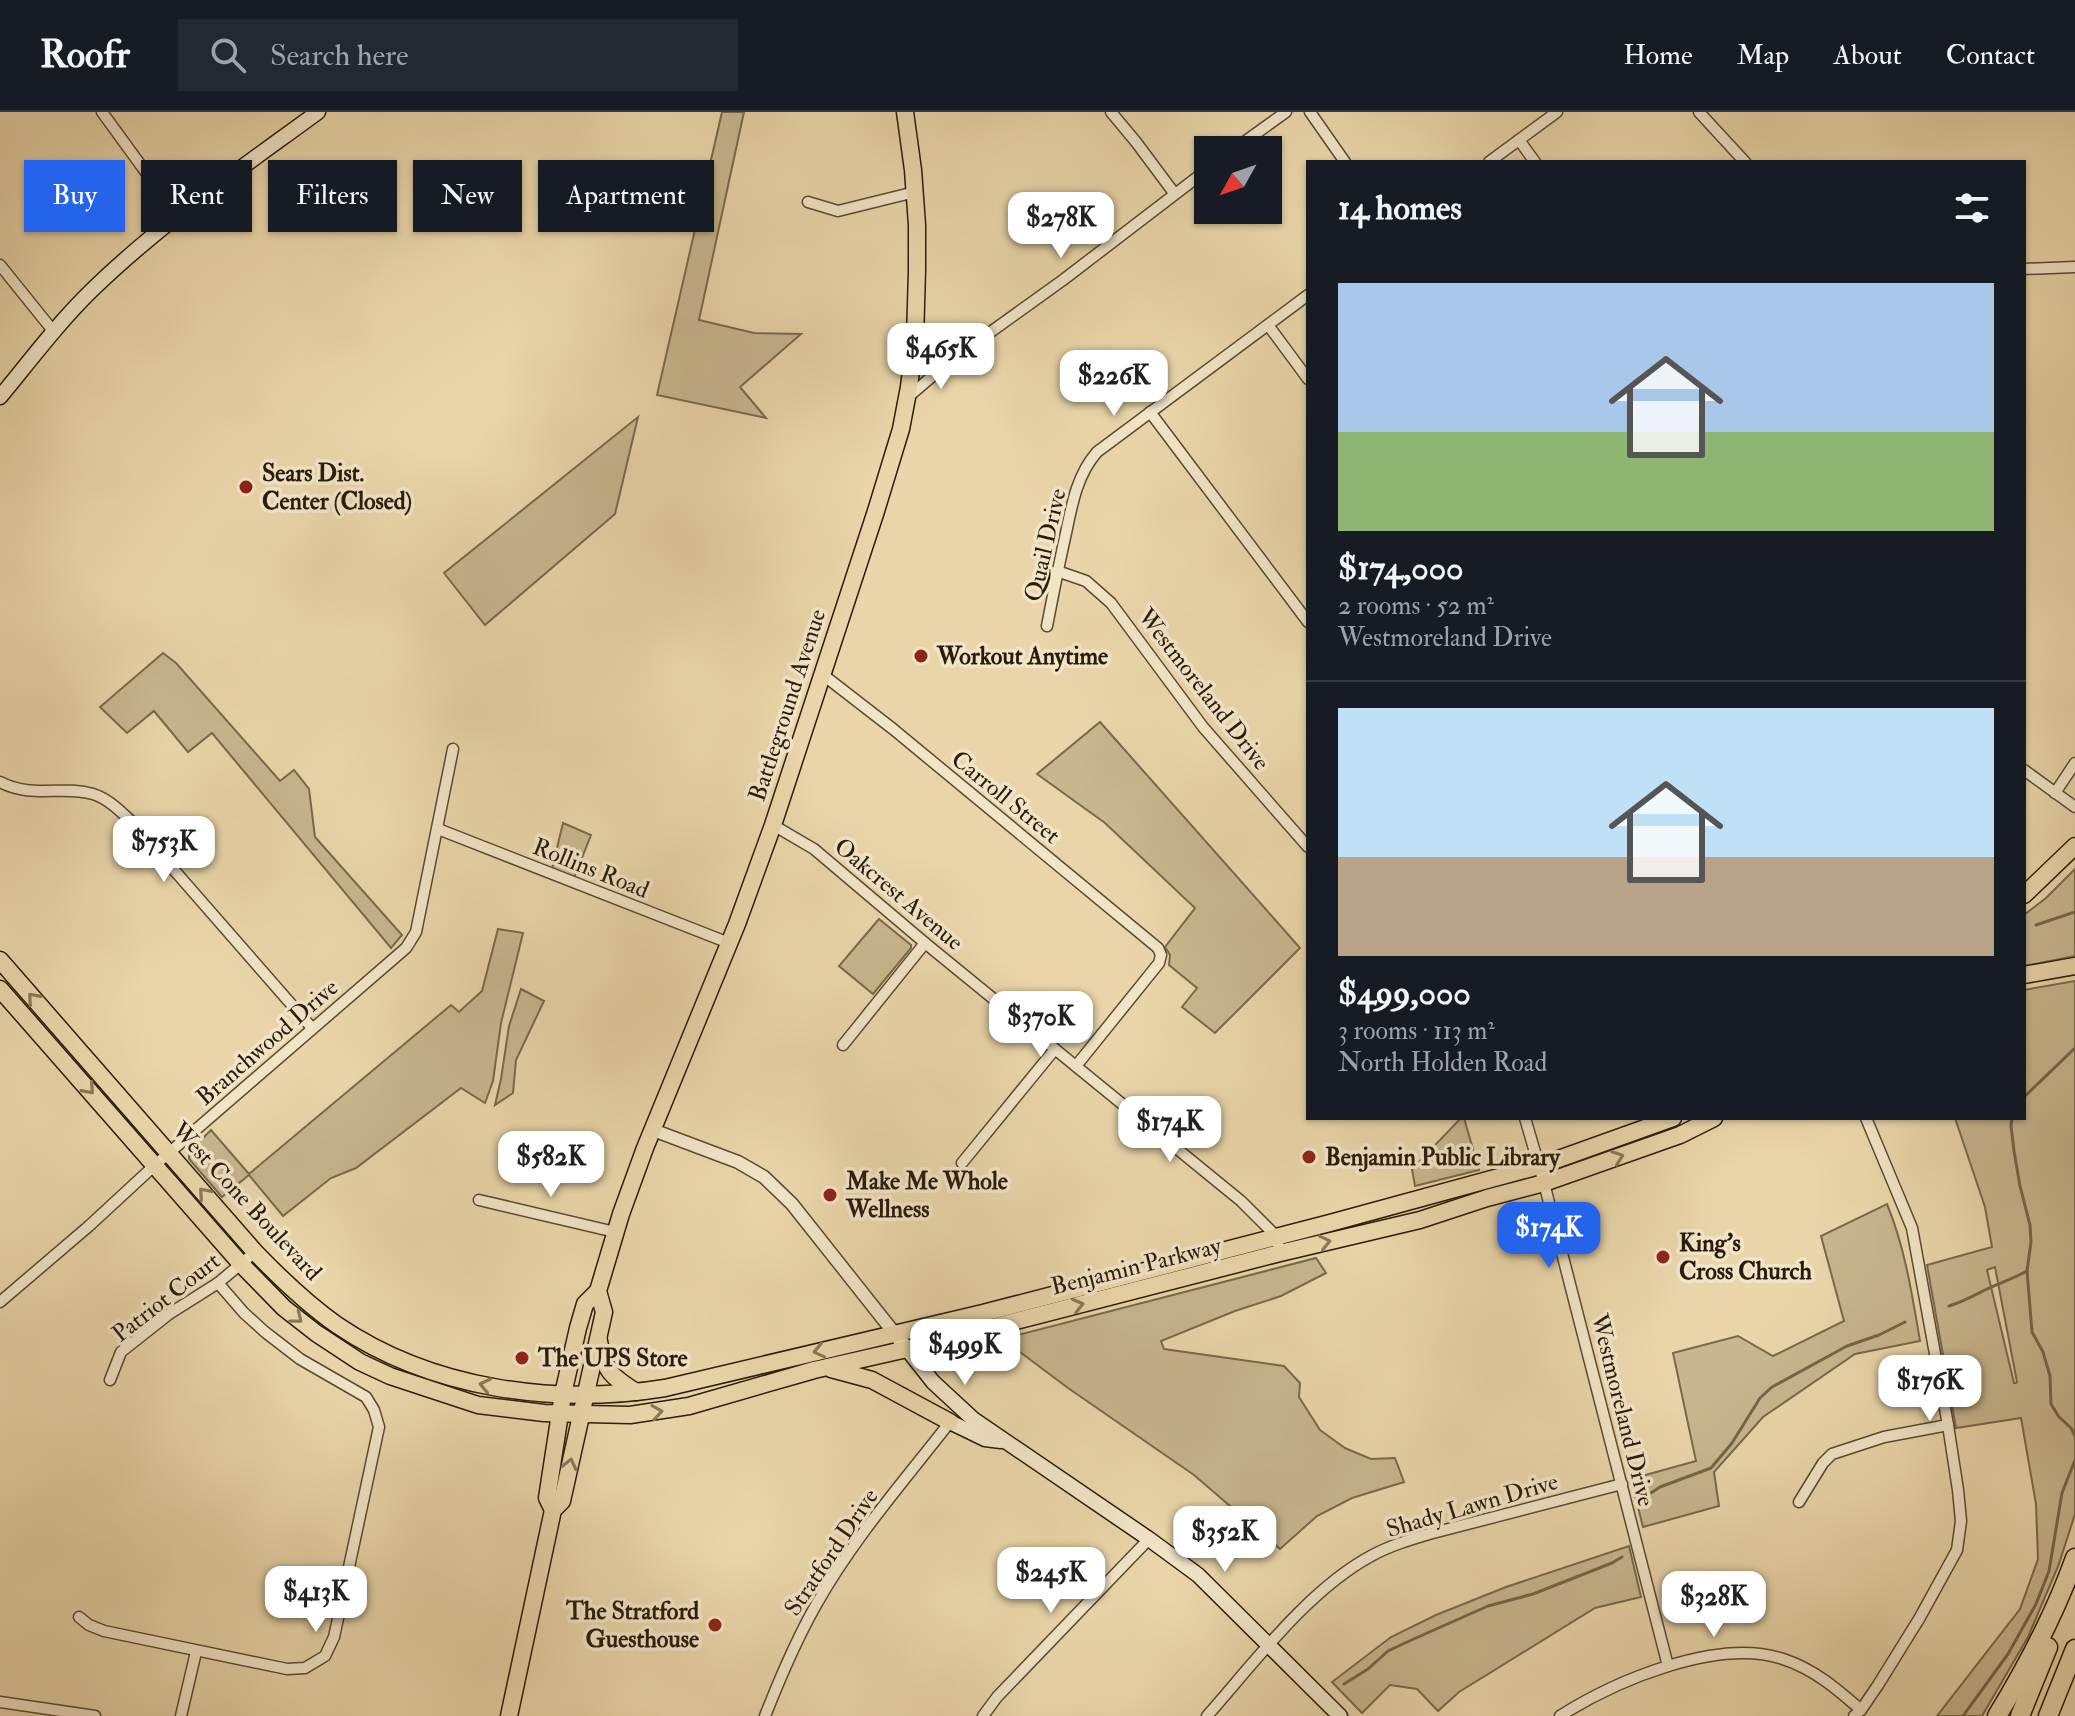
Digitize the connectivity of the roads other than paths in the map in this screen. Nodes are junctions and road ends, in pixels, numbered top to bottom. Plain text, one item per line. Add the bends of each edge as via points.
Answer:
1 (102, 112) edge
2 (318, 112) edge
3 (905, 112) edge
4 (1111, 112) edge
5 (1286, 112) edge
6 (1310, 112) edge
7 (1557, 112) edge
8 (1699, 112) edge
9 (1253, 136) edge
10 (1519, 140) junction
11 (252, 160) edge
12 (1344, 160) edge
13 (1492, 160) edge
14 (1534, 160) edge
15 (1743, 160) edge
16 (141, 166) edge
17 (1194, 179) edge
18 (915, 192) junction
19 (1174, 193) junction
20 (808, 202) dead end
21 (158, 232) edge
22 (0, 265) edge
23 (2075, 267) edge
24 (2026, 269) edge
25 (1306, 296) edge
26 (1268, 325) junction
27 (54, 332) junction
28 (912, 360) junction
29 (950, 360) junction
30 (1306, 376) edge
31 (0, 397) edge
32 (908, 397) junction
33 (1150, 412) junction
34 (1057, 571) junction
35 (1306, 619) edge
36 (1047, 626) dead end
37 (822, 674) junction
38 (453, 749) dead end
39 (2075, 763) edge
40 (2026, 771) edge
41 (0, 782) edge
42 (2055, 793) junction
43 (2075, 807) edge
44 (773, 825) junction
45 (438, 829) junction
46 (1306, 845) edge
47 (2075, 846) edge
48 (2026, 893) edge
49 (729, 943) junction
50 (925, 943) junction
51 (0, 960) edge
52 (2075, 966) edge
53 (2026, 975) edge
54 (0, 989) edge
55 (312, 1028) junction
56 (843, 1045) dead end
57 (1055, 1049) junction
58 (1076, 1066) junction
59 (1526, 1120) edge
60 (1667, 1120) edge
61 (1710, 1120) edge
62 (1867, 1120) edge
63 (653, 1130) junction
64 (169, 1153) junction
65 (962, 1163) dead end
66 (155, 1165) junction
67 (1539, 1166) junction
68 (1544, 1183) junction
69 (479, 1200) dead end
70 (615, 1232) junction
71 (1276, 1236) junction
72 (255, 1252) junction
73 (1280, 1253) junction
74 (241, 1264) junction
75 (218, 1283) junction
76 (0, 1284) edge
77 (598, 1291) junction
78 (4, 1298) edge
79 (895, 1334) junction
80 (598, 1337) junction
81 (907, 1349) junction
82 (826, 1368) junction
83 (110, 1380) dead end
84 (636, 1392) junction
85 (563, 1394) junction
86 (585, 1395) junction
87 (559, 1414) junction
88 (581, 1415) junction
89 (950, 1422) junction
90 (1948, 1425) junction
91 (1005, 1441) junction
92 (1622, 1484) junction
93 (1799, 1502) dead end
94 (553, 1510) junction
95 (1149, 1539) junction
96 (2075, 1558) edge
97 (2075, 1582) edge
98 (79, 1617) dead end
99 (1269, 1646) junction
100 (2075, 1649) edge
101 (196, 1652) junction
102 (1668, 1666) junction
103 (0, 1702) edge
104 (40, 1712) edge
105 (1857, 1713) edge
106 (95, 1716) edge
107 (181, 1716) edge
108 (509, 1716) edge
109 (765, 1716) edge
110 (983, 1716) edge
111 (1207, 1716) edge
112 (1340, 1716) edge
113 (1560, 1716) edge
114 (1997, 1716) edge
115 (2020, 1716) edge
116 (2048, 1716) edge

1 - 16 street
2 - 11 main road
3 - 18 main road, Battleground Avenue
4 - 19 street
5 - 9 street
6 - 12 street
7 - 10 street
8 - 15 street
10 - 13 street
10 - 14 street
17 - 19 street
18 - 20 street via 838,211
18 - 28 main road, Battleground Avenue
19 - 29 street
21 - 27 main road
22 - 27 street
23 - 24 street
25 - 26 street, Quail Drive
26 - 30 street
26 - 33 street, Quail Drive
27 - 31 main road
28 - 29 street
28 - 32 main road, Battleground Avenue
29 - 32 street
32 - 37 main road, Battleground Avenue
33 - 34 street, Quail Drive via 1089,462 1074,496
33 - 35 street
34 - 36 street, Quail Drive
34 - 46 street, Westmoreland Drive via 1086,581 1111,603 1203,727
37 - 44 main road, Battleground Avenue
37 - 58 street, Carroll Street via 1158,948 1159,963
38 - 45 street, Branchwood Drive
39 - 42 street
40 - 42 street
41 - 55 street via 41,792 77,791 106,800 133,823
42 - 43 street
44 - 49 main road, Battleground Avenue
44 - 50 street, Oakcrest Avenue via 814,849
45 - 49 street, Rollins Road
45 - 55 street, Branchwood Drive via 416,932 406,948
47 - 48 main road
49 - 63 main road, Battleground Avenue
50 - 56 street
50 - 57 street, Oakcrest Avenue
64 -> 51 main road, West Cone Boulevard
52 - 53 main road
54 -> 66 main road, West Cone Boulevard
55 - 64 street, Branchwood Drive
57 - 58 street, Oakcrest Avenue
57 - 65 street
58 - 71 street, Oakcrest Avenue via 1241,1201
59 - 67 street, Westmoreland Drive
60 - 67 main road, Benjamin Parkway
68 -> 61 main road, Benjamin Parkway
62 - 90 street via 1912,1228
63 - 70 main road, Battleground Avenue
63 - 79 street via 764,1177 792,1204
64 - 66 street, Branchwood Drive
72 -> 64 main road, West Cone Boulevard
66 - 74 main road, West Cone Boulevard
66 - 78 street, Branchwood Drive
67 - 68 street, Westmoreland Drive
67 - 71 main road, Benjamin Parkway
73 -> 68 main road, Benjamin Parkway
68 - 92 street, Westmoreland Drive
69 - 70 street
70 - 77 main road, Battleground Avenue
71 - 73 street
71 - 79 main road, Benjamin Parkway
72 - 74 street, Patriot Court
85 -> 72 main road, West Cone Boulevard via 484,1385 393,1356 317,1310
81 -> 73 main road, Benjamin Parkway
74 - 75 street, Patriot Court
74 -> 87 main road, West Cone Boulevard via 284,1308 360,1362 478,1405
75 - 83 street, Patriot Court via 121,1352
75 - 101 street via 276,1341 366,1397 379,1427 334,1637 325,1656 305,1668 287,1669
76 - 78 street
77 - 80 main road, Battleground Avenue via 604,1312
77 - 85 main road, Battleground Avenue via 585,1304
79 - 81 main road
79 -> 84 main road, Benjamin Parkway
80 - 84 main road via 609,1372
80 - 86 main road, Battleground Avenue
81 - 82 main road, Benjamin Parkway
81 - 91 main road via 954,1403
88 -> 82 main road, Benjamin Parkway via 630,1415 689,1406
82 - 89 main road via 872,1380
84 - 86 main road, Benjamin Parkway
85 - 86 main road, Benjamin Parkway
85 - 87 main road, Battleground Avenue
86 - 88 main road, Battleground Avenue
87 - 88 main road, Benjamin Parkway
87 - 94 main road, Battleground Avenue via 547,1498
94 -> 88 main road, Battleground Avenue via 562,1501
89 - 91 main road via 985,1439
89 - 109 street, Stratford Drive via 818,1602
90 - 93 street via 1832,1454
90 - 105 street via 1961,1521 1957,1550
91 - 95 main road
92 - 99 street, Shady Lawn Drive via 1429,1534 1372,1555 1326,1587
92 - 102 street, Westmoreland Drive
94 - 108 main road, Battleground Avenue
95 - 99 main road via 1198,1575
95 - 110 street
96 - 114 highway via 2048,1624
97 - 115 highway
98 - 101 street via 104,1631
99 - 111 street, Shady Lawn Drive
99 - 112 main road
100 - 116 highway
101 - 107 street
102 - 105 street via 1745,1653 1780,1658 1834,1687
102 - 113 street via 1603,1691
103 - 104 street
104 - 106 street

